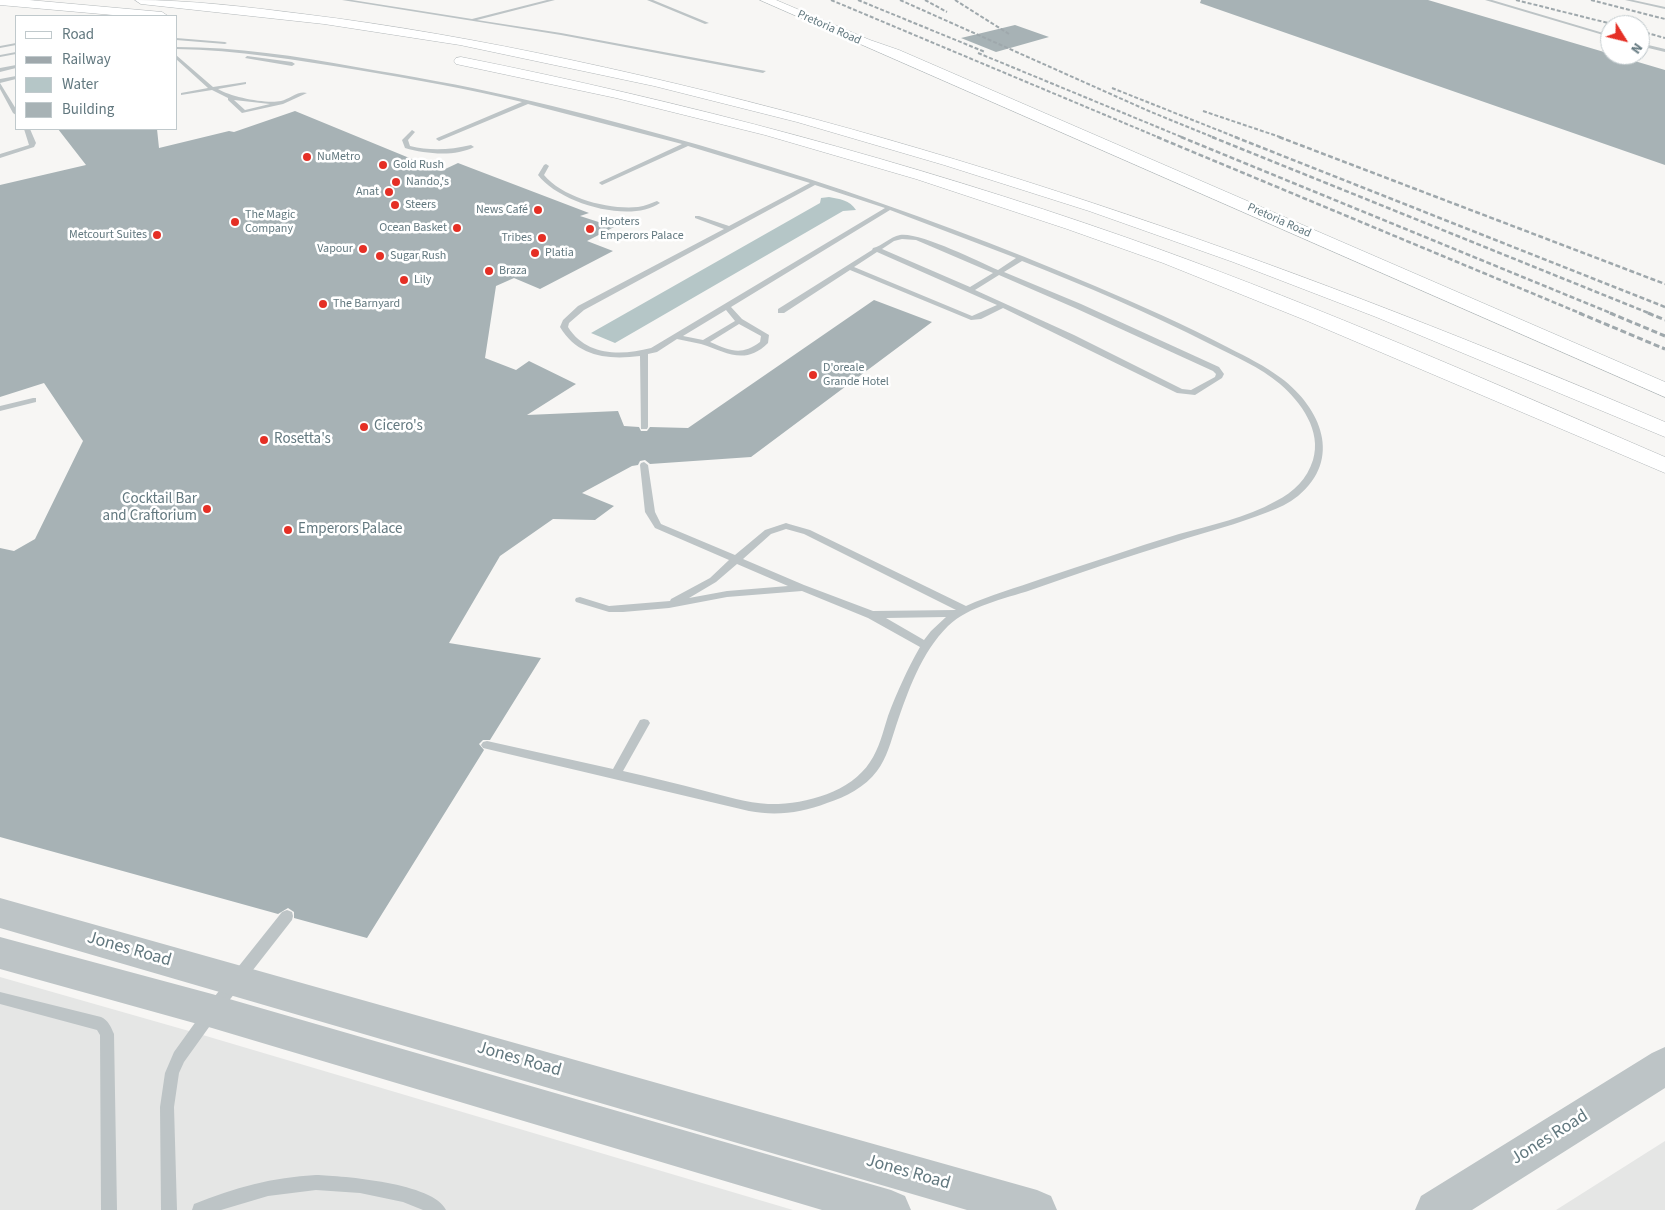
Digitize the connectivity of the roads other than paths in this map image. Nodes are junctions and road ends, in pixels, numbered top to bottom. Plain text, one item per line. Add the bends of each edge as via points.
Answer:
1 (141, 0) edge
2 (344, 0) edge
3 (553, 0) edge
4 (649, 0) edge
5 (766, 0) edge
6 (783, 0) edge
7 (1487, 0) edge
8 (1629, 0) edge
9 (0, 1) edge
10 (1665, 8) edge
11 (151, 15) edge
12 (178, 18) edge
13 (468, 20) junction
14 (707, 23) dead end
15 (1600, 33) edge
16 (304, 34) dead end
17 (178, 39) edge
18 (15, 44) edge
19 (0, 47) edge
20 (1650, 47) edge
21 (178, 48) edge
22 (249, 51) junction
23 (1665, 51) edge
24 (15, 53) edge
25 (894, 53) junction
26 (178, 55) edge
27 (0, 56) edge
28 (178, 57) edge
29 (443, 57) dead end
30 (15, 67) edge
31 (0, 70) edge
32 (763, 71) dead end
33 (15, 78) edge
34 (244, 82) dead end
35 (0, 83) edge
36 (209, 88) junction
37 (304, 93) dead end
38 (183, 94) dead end
39 (229, 98) junction
40 (281, 103) junction
41 (524, 103) junction
42 (15, 111) edge
43 (27, 130) edge
44 (412, 132) dead end
45 (439, 139) dead end
46 (687, 144) junction
47 (471, 147) dead end
48 (0, 156) edge
49 (546, 166) dead end
50 (602, 183) dead end
51 (814, 183) junction
52 (657, 203) dead end
53 (890, 208) junction
54 (697, 217) dead end
55 (729, 228) junction
56 (875, 249) junction
57 (1022, 258) junction
58 (848, 267) junction
59 (999, 271) junction
60 (970, 290) junction
61 (1004, 306) junction
62 (726, 307) junction
63 (781, 311) dead end
64 (739, 321) junction
65 (677, 337) junction
66 (704, 343) junction
67 (644, 353) junction
68 (1665, 390) edge
69 (32, 400) dead end
70 (0, 409) edge
71 (644, 427) dead end
72 (1665, 430) edge
73 (644, 465) dead end
74 (1665, 466) edge
75 (736, 560) junction
76 (803, 588) junction
77 (580, 600) dead end
78 (669, 605) junction
79 (962, 612) junction
80 (872, 615) junction
81 (926, 646) junction
82 (644, 723) dead end
83 (487, 745) dead end
84 (616, 774) junction
85 (0, 914) edge
86 (287, 916) dead end
87 (0, 953) edge
88 (237, 980) junction
89 (0, 998) edge
90 (212, 1011) junction
91 (1665, 1066) edge
92 (109, 1210) edge
93 (169, 1210) edge
94 (200, 1210) edge
95 (438, 1210) edge
96 (891, 1210) edge
97 (1036, 1210) edge
98 (1435, 1210) edge

1 - 72 main road via 308,18 501,49 612,72 852,132 1049,192 1309,284
2 - 13 lane
3 - 13 lane
4 - 14 lane
5 - 25 main road, Pretoria Road via 864,44
6 - 25 main road, Pretoria Road via 876,41
7 - 15 lane
8 - 10 lane
9 - 11 main road
12 - 16 main road
13 - 32 lane
17 - 22 lane via 230,44
18 - 19 lane
20 - 23 lane
21 - 22 lane
22 - 41 lane via 383,73
24 - 27 lane
25 - 68 main road, Pretoria Road
26 - 41 lane via 230,55
28 - 36 lane
29 - 74 main road via 555,79 712,116 845,152 1066,222 1339,326
30 - 31 lane
33 - 35 lane
34 - 36 lane
35 - 42 lane
36 - 38 lane
36 - 39 lane
37 - 40 lane
39 - 40 lane
39 - 40 lane via 244,112
41 - 45 lane
41 - 46 lane
43 - 48 lane via 32,146
44 - 47 lane via 405,140 407,147 416,150 435,152
46 - 50 lane
46 - 51 lane
49 - 52 lane via 541,175 548,185 585,201 624,209 645,208
51 - 53 lane
51 - 55 lane
53 - 57 lane
53 - 62 lane
54 - 55 lane
55 - 67 lane via 581,308 564,327 570,338 586,348 611,355
56 - 58 lane
56 - 59 lane via 902,236 917,238
56 - 60 lane
57 - 59 lane
57 - 79 lane via 1196,333 1281,381 1310,412 1317,428 1319,458 1306,481 1277,504
58 - 61 lane via 972,318
58 - 63 lane
59 - 60 lane
59 - 61 lane via 1216,369 1220,374 1192,393 1180,391
60 - 61 lane
62 - 64 lane
62 - 65 lane
64 - 66 lane
64 - 66 lane via 765,335 764,342 750,352 738,355
65 - 66 lane
65 - 67 lane
67 - 71 lane
69 - 70 lane
73 - 75 lane via 650,512 658,526
75 - 76 lane
75 - 78 lane via 713,580
75 - 79 lane via 768,532 786,526 796,528
76 - 78 lane via 727,594
76 - 80 lane
77 - 78 lane via 609,609
79 - 80 lane
79 - 81 lane via 944,623
80 - 81 lane
81 - 84 lane via 895,710 880,756 856,783 818,803 767,809
82 - 84 lane
83 - 84 lane
85 - 88 street, Jones Road
86 - 88 lane
87 - 90 street
88 - 90 lane
88 - 97 street, Jones Road
89 - 92 lane via 101,1024 106,1034
90 - 93 lane via 179,1057 172,1073 167,1116
90 - 96 street
91 - 98 street, Jones Road
94 - 95 lane via 277,1186 318,1182 396,1191 424,1200

